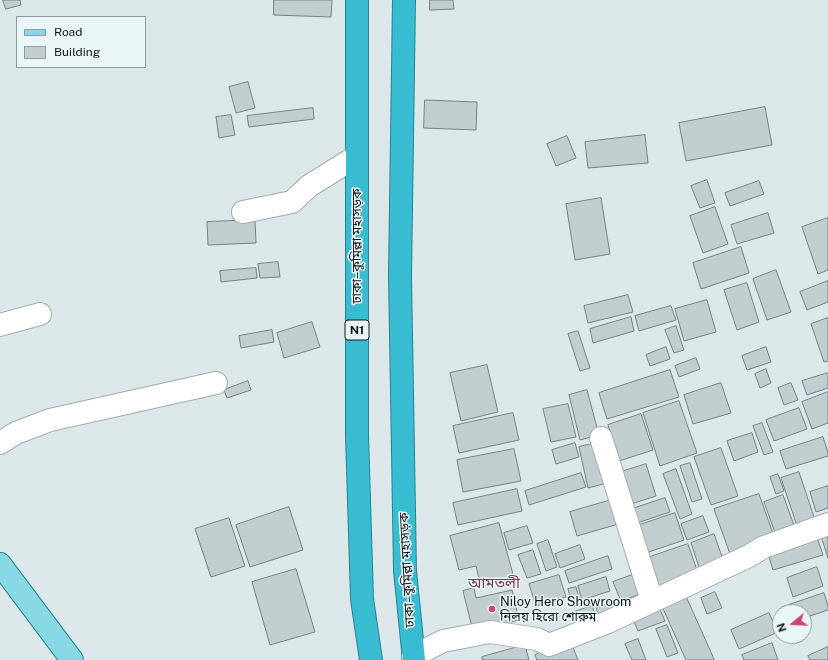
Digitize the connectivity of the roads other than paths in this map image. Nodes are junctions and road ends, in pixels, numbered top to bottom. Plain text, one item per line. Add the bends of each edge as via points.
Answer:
1 (357, 0) edge
2 (404, 0) edge
3 (357, 156) junction
4 (244, 212) dead end
5 (40, 314) dead end
6 (0, 325) edge
7 (216, 383) dead end
8 (601, 438) dead end
9 (0, 444) edge
10 (828, 524) edge
11 (0, 564) edge
12 (652, 601) junction
13 (413, 658) edge
14 (72, 660) edge
15 (371, 660) edge

1 - 3 highway, ঢাকা–কুমিল্লা মহাসড়ক / N1
2 - 13 highway, ঢাকা–কুমিল্লা মহাসড়ক via 400,275 405,571
3 - 4 street via 309,186 292,202
3 - 15 highway, ঢাকা–কুমিল্লা মহাসড়ক / N1 via 357,427 362,599
5 - 6 street
7 - 9 street via 50,420 16,433
8 - 12 street
10 - 12 street via 764,547
11 - 14 main road
12 - 13 street via 608,622 549,645 537,639 490,632 443,641

